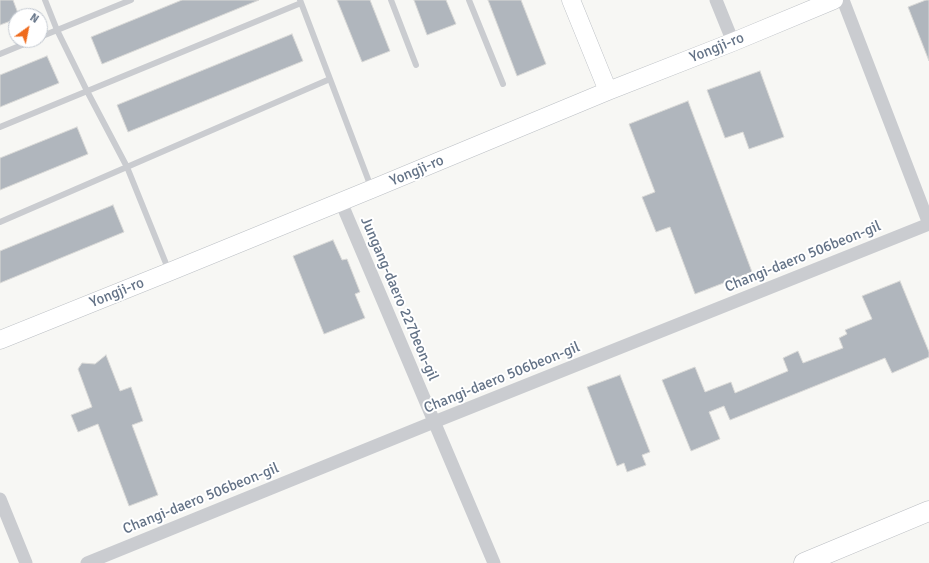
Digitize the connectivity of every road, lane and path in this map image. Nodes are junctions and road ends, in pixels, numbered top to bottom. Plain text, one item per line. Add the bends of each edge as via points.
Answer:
1 (45, 0) edge
2 (131, 0) edge
3 (391, 0) edge
4 (469, 0) edge
5 (571, 0) edge
6 (716, 0) edge
7 (834, 0) edge
8 (843, 0) edge
9 (300, 1) edge
10 (122, 2) edge
11 (57, 30) junction
12 (48, 34) edge
13 (733, 42) junction
14 (15, 48) edge
15 (0, 54) edge
16 (416, 65) dead end
17 (330, 79) junction
18 (503, 84) dead end
19 (87, 91) junction
20 (608, 91) junction
21 (0, 127) edge
22 (127, 167) junction
23 (372, 189) junction
24 (341, 202) junction
25 (0, 222) edge
26 (929, 224) edge
27 (169, 272) junction
28 (0, 340) edge
29 (434, 422) junction
30 (0, 498) edge
31 (929, 511) edge
32 (26, 563) edge
33 (87, 563) edge
34 (494, 563) edge
35 (804, 563) edge

1 - 11 lane
2 - 10 lane
3 - 16 lane
4 - 18 lane
5 - 20 main road
6 - 13 street
7 - 13 main road, Yongji-ro
8 - 26 street
9 - 17 lane
9 - 19 lane
10 - 11 lane
11 - 12 lane
11 - 19 lane
13 - 20 main road, Yongji-ro
14 - 15 lane
17 - 22 lane
17 - 23 lane
19 - 21 lane
19 - 22 lane
20 - 23 main road, Yongji-ro
22 - 25 lane
22 - 27 lane
23 - 24 main road, Yongji-ro
24 - 27 main road, Yongji-ro
24 - 29 street, Jungang-daero 227beon-gil
26 - 29 street, Changi-daero 506beon-gil
27 - 28 main road, Yongji-ro
29 - 33 street, Changi-daero 506beon-gil
29 - 34 street, Jungang-daero 227beon-gil
30 - 32 street
31 - 35 main road

